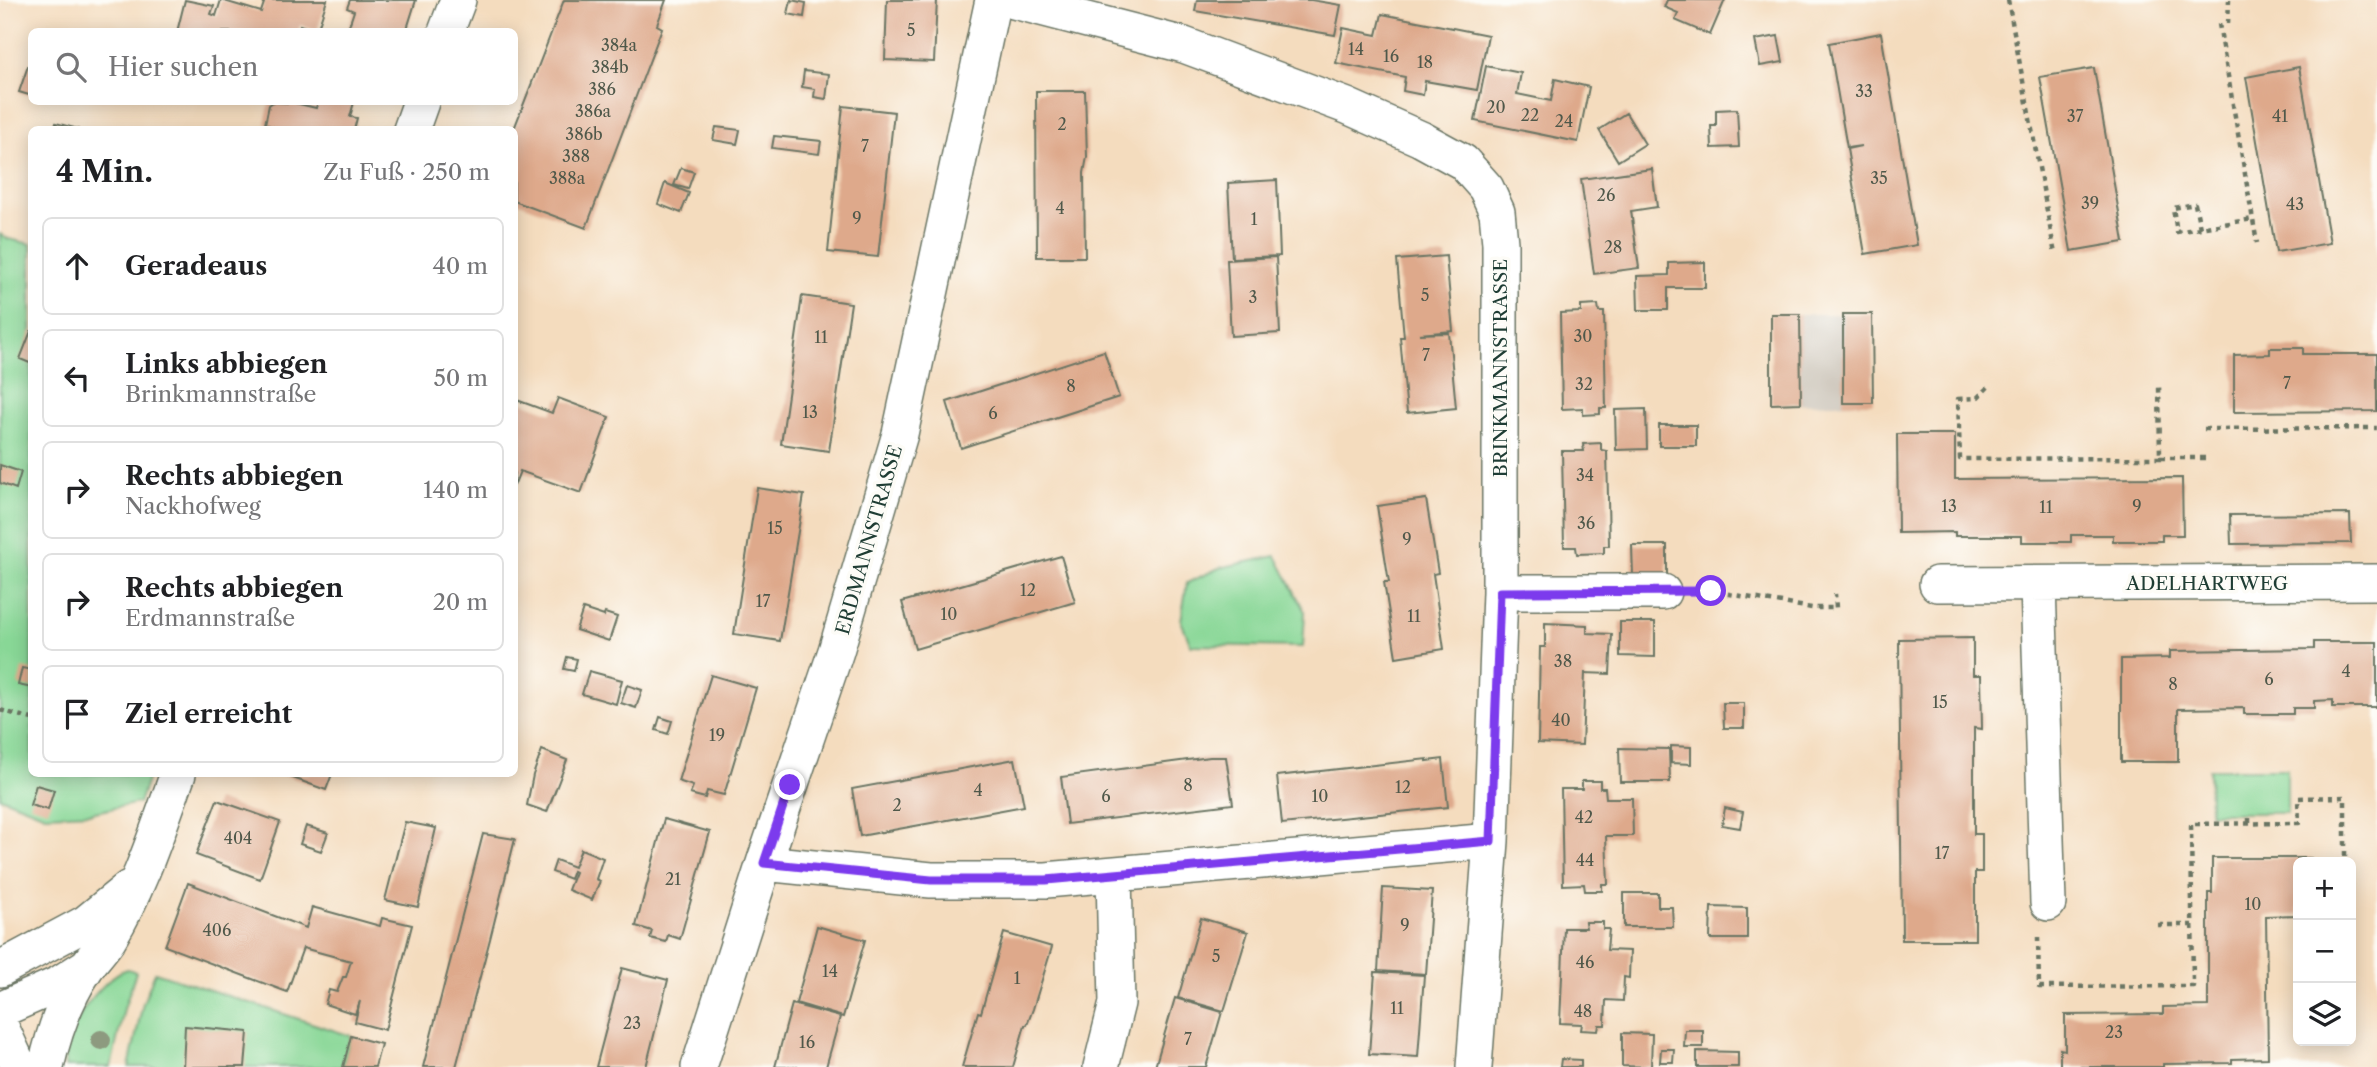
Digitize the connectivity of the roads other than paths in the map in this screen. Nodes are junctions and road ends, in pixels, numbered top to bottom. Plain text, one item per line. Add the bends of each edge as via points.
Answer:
1 (458, 0) edge
2 (993, 0) edge
3 (1010, 0) edge
4 (448, 28) edge
5 (420, 105) edge
6 (412, 126) edge
7 (2377, 582) edge
8 (1937, 584) dead end
9 (2038, 585) junction
10 (1500, 592) junction
11 (1663, 592) road end
12 (177, 777) edge
13 (1491, 841) junction
14 (764, 863) junction
15 (1114, 875) junction
16 (137, 881) junction
17 (2048, 902) road end
18 (87, 966) junction
19 (0, 969) edge
20 (0, 1010) edge
21 (0, 1025) edge
22 (19, 1067) edge
23 (46, 1067) edge
24 (699, 1067) edge
25 (1101, 1067) edge
26 (1474, 1067) edge

1 - 4 street
2 - 14 street, ERDMANNSTRASSE via 900,434 836,651
3 - 10 street, BRINKMANNSTRASSE via 1184,45 1347,106 1463,162 1486,188 1497,212 1500,243
5 - 6 street
7 - 9 street, ADELHARTWEG
8 - 9 street, ADELHARTWEG
9 - 17 street
10 - 11 street
10 - 13 street, BRINKMANNSTRASSE
12 - 16 street
13 - 15 street
13 - 26 street, BRINKMANNSTRASSE
14 - 15 street via 931,880
14 - 24 street, ERDMANNSTRASSE
15 - 25 street via 1117,1003
16 - 18 street via 108,939
16 - 19 street via 86,923
18 - 20 street
18 - 23 street via 64,1005
21 - 22 street

